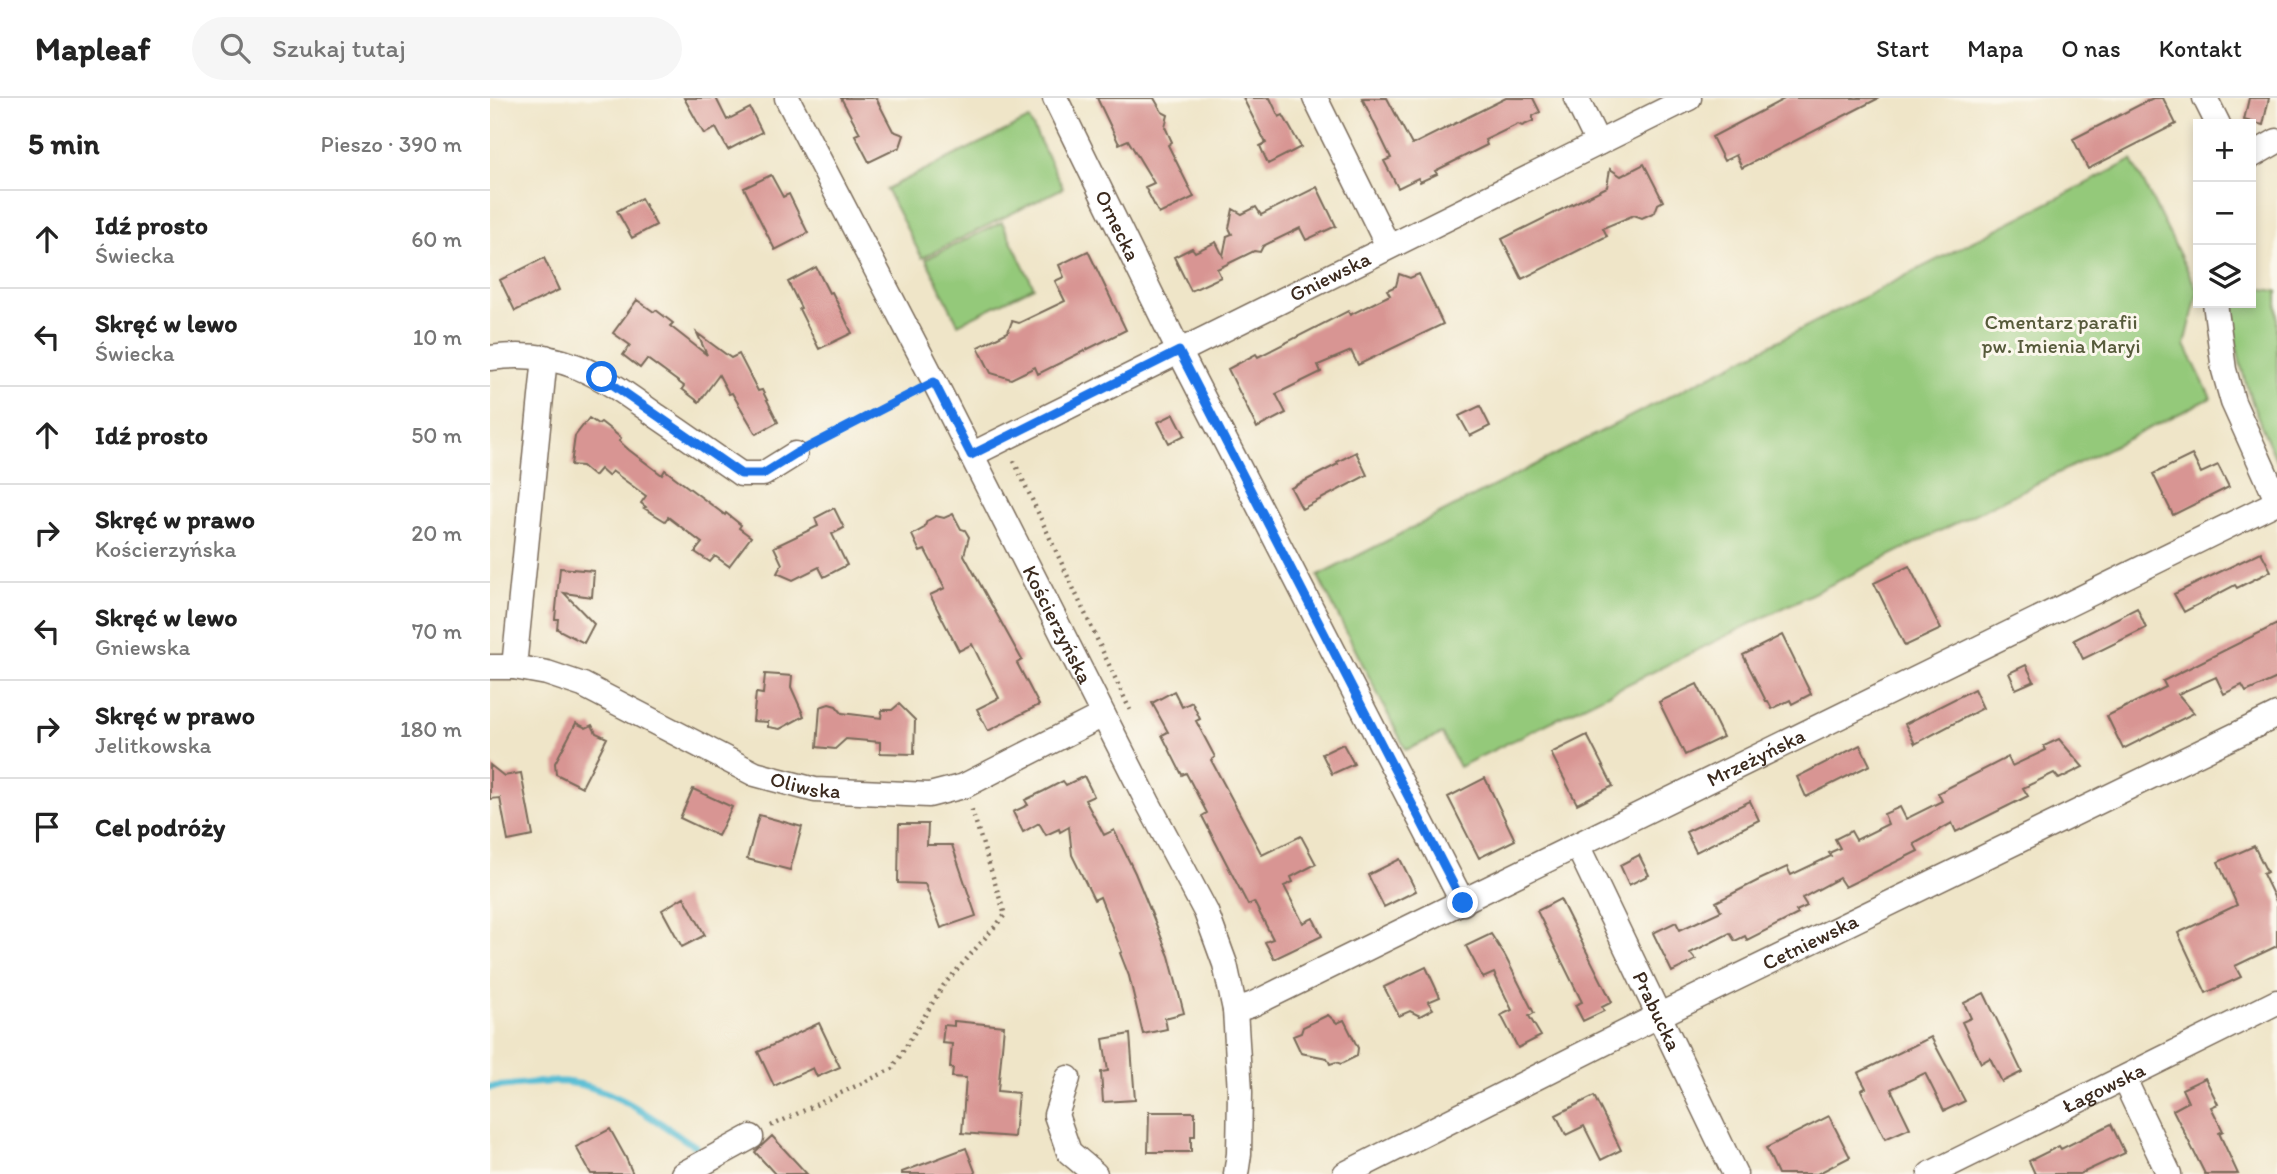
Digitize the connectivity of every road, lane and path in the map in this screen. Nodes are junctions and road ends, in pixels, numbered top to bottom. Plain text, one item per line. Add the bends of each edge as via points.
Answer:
1 (787, 98) edge
2 (1055, 98) edge
3 (1315, 98) edge
4 (1576, 98) edge
5 (1689, 98) edge
6 (2205, 98) edge
7 (2216, 119) edge
8 (2277, 141) edge
9 (1598, 143) junction
10 (2256, 153) edge
11 (1388, 246) junction
12 (2216, 308) edge
13 (1179, 351) junction
14 (490, 358) edge
15 (545, 358) junction
16 (934, 382) junction
17 (795, 454) joint
18 (971, 455) junction
19 (2277, 501) edge
20 (502, 667) edge
21 (1103, 715) junction
22 (2277, 715) edge
23 (964, 786) junction
24 (1578, 847) junction
25 (1463, 903) junction
26 (2277, 1002) edge
27 (1235, 1010) junction
28 (1658, 1016) junction
29 (1068, 1078) dead end
30 (2124, 1079) junction
31 (751, 1137) joint
32 (683, 1174) edge
33 (1095, 1174) edge
34 (1236, 1174) edge
35 (1345, 1174) edge
36 (1735, 1174) edge
37 (1930, 1174) edge
38 (2169, 1174) edge

1 - 16 street, Kościerzyńska
2 - 13 street, Ornecka
3 - 11 street
4 - 9 street
5 - 9 street, Gniewska
6 - 7 street
8 - 10 street
9 - 11 street, Gniewska
11 - 13 street, Gniewska
12 - 19 street via 2233,401
13 - 18 street, Gniewska
13 - 25 street, Ornecka
14 - 15 street
15 - 17 street via 602,377 741,474 763,474
15 - 20 street, Oliwska
16 - 17 path
16 - 18 street, Kościerzyńska
18 - 21 street, Kościerzyńska
19 - 24 street, Mrzeżyńska
20 - 23 street, Oliwska via 547,673 583,685 755,774 815,790 929,795
21 - 23 street, Oliwska
21 - 27 street, Kościerzyńska via 1206,912
22 - 28 street, Cetniewska
23 - 31 path via 1005,915 943,986 892,1069
24 - 25 street, Mrzeżyńska
24 - 28 street, Prabucka
25 - 27 street, Mrzeżyńska
26 - 30 street, Łagowska
27 - 34 street, Kościerzyńska via 1240,1093
28 - 35 street, Cetniewska
28 - 36 street, Prabucka
29 - 33 street via 1056,1115 1069,1152
30 - 37 street, Łagowska
30 - 38 street
31 - 32 street

